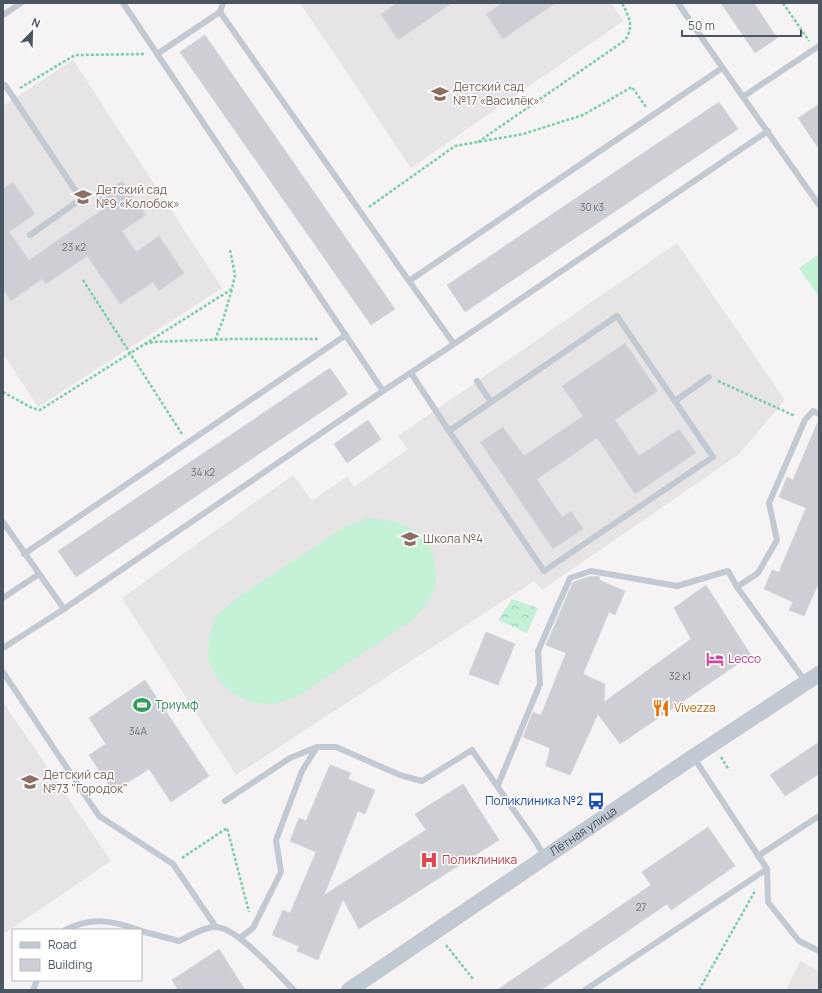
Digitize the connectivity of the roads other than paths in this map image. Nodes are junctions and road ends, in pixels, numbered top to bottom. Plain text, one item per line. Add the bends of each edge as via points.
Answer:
1 (21, 3) edge
2 (123, 3) edge
3 (223, 3) edge
4 (678, 3) edge
5 (220, 12) junction
6 (3, 15) edge
7 (817, 47) edge
8 (157, 54) junction
9 (722, 68) junction
10 (3, 86) edge
11 (744, 96) junction
12 (768, 131) junction
13 (819, 205) edge
14 (30, 235) dead end
15 (409, 281) junction
16 (346, 335) junction
17 (454, 344) junction
18 (411, 373) junction
19 (709, 378) road end
20 (477, 381) dead end
21 (383, 391) junction
22 (675, 401) junction
23 (491, 402) junction
24 (819, 414) edge
25 (448, 431) junction
26 (3, 522) edge
27 (24, 554) junction
28 (39, 574) junction
29 (737, 587) junction
30 (3, 598) edge
31 (64, 609) junction
32 (3, 648) edge
33 (3, 672) edge
34 (813, 678) edge
35 (317, 747) junction
36 (693, 757) junction
37 (498, 785) junction
38 (225, 801) dead end
39 (819, 816) edge
40 (758, 856) junction
41 (545, 858) junction
42 (767, 869) junction
43 (216, 927) junction
44 (67, 929) edge
45 (136, 929) edge
46 (142, 931) edge
47 (240, 938) junction
48 (819, 951) edge
49 (36, 981) edge
50 (32, 990) edge
51 (294, 990) edge
52 (349, 990) edge
53 (585, 990) edge

1 - 6 lane
2 - 8 lane
3 - 5 lane
4 - 9 lane
5 - 8 lane
5 - 15 lane
7 - 11 lane
8 - 16 lane
9 - 11 lane
9 - 15 lane
10 - 14 lane via 5,85 81,199
11 - 12 lane
12 - 13 lane
12 - 17 lane
15 - 17 lane
16 - 21 lane
16 - 27 lane
17 - 18 lane
18 - 21 lane
18 - 25 lane
19 - 22 lane
20 - 23 lane
21 - 31 lane
22 - 23 lane via 618,316
22 - 25 lane via 713,457 544,571
23 - 25 lane
24 - 29 lane via 813,411 805,420 769,503 777,540 758,573
26 - 27 lane
27 - 28 lane
28 - 30 lane
28 - 31 lane
29 - 34 lane
29 - 37 lane via 728,571 677,586 591,571 570,578 538,651 540,684
31 - 32 lane
33 - 43 lane via 99,816 174,864
34 - 36 street, Лётная улица
35 - 37 lane via 336,748 422,782 472,750
35 - 38 lane via 290,758
35 - 47 lane via 302,771 276,840 281,872 253,928
36 - 40 lane
36 - 41 street, Лётная улица
37 - 41 lane
39 - 40 lane
40 - 42 lane
41 - 52 street, Лётная улица
42 - 48 lane via 768,902 799,941
42 - 53 lane
43 - 46 lane via 202,930 179,941
43 - 47 lane via 229,930
44 - 45 lane via 79,923 102,920
47 - 51 lane
49 - 50 lane

